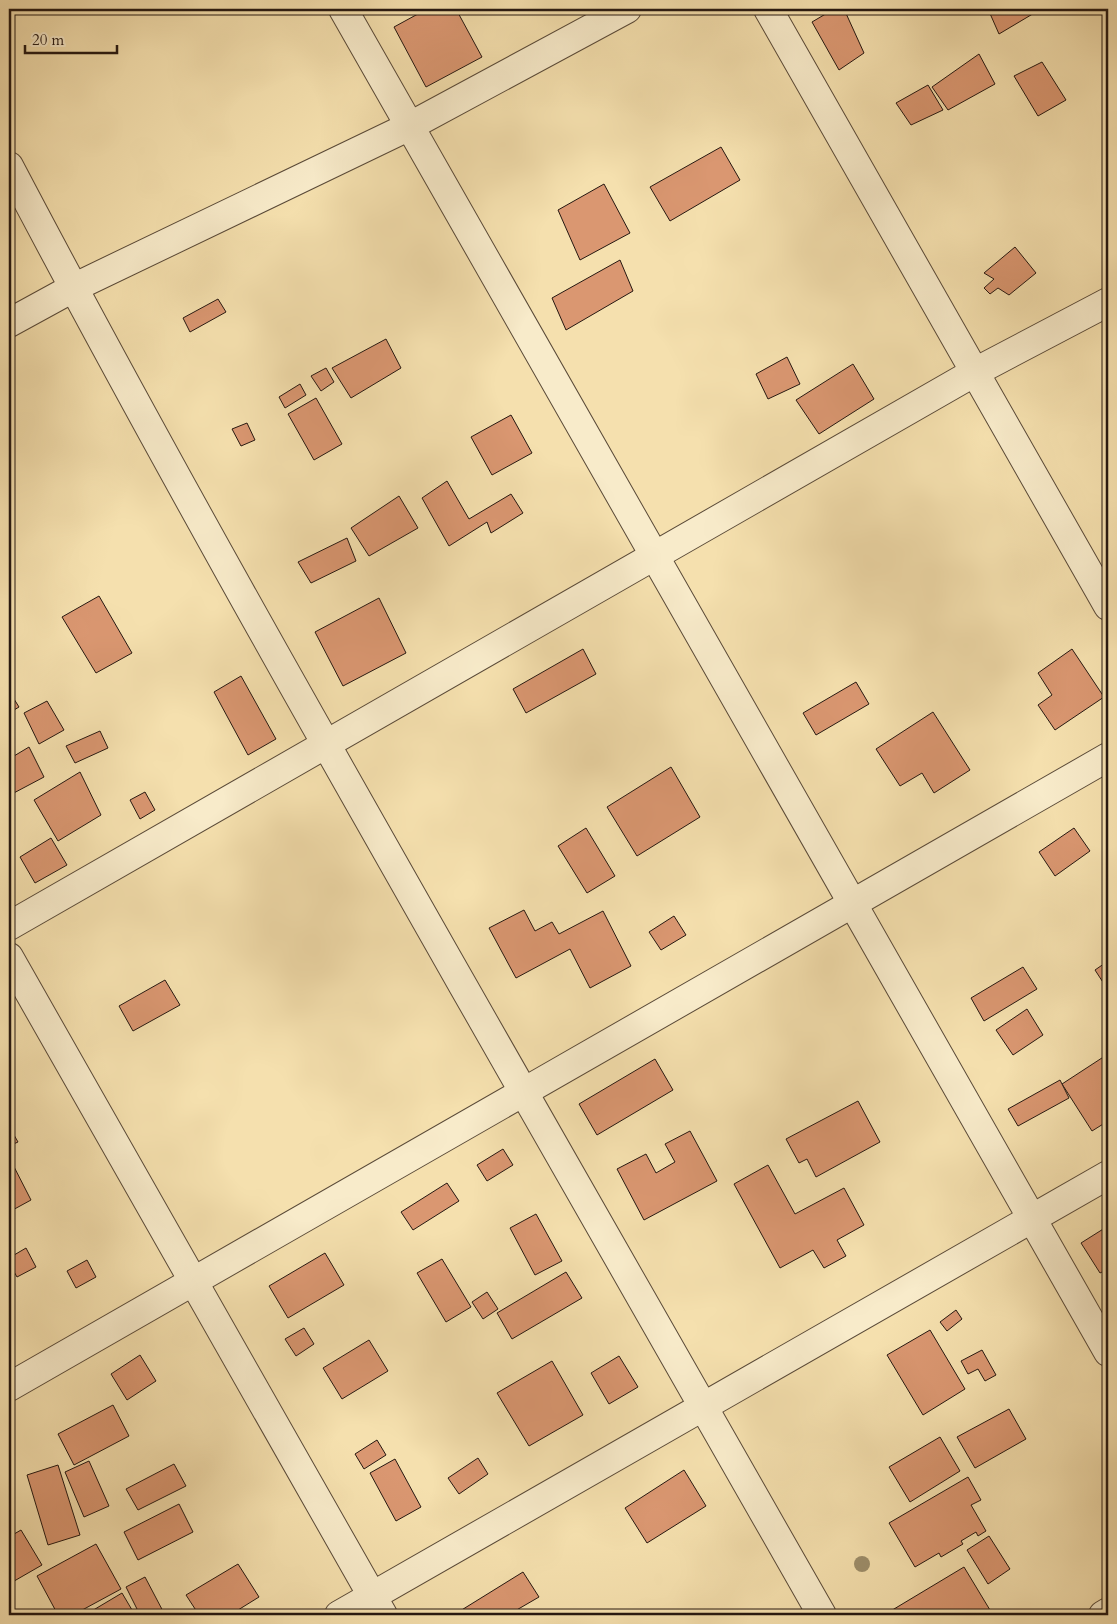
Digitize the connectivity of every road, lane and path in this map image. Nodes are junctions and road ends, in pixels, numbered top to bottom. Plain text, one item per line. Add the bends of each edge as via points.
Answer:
1 (343, 9) edge
2 (627, 9) edge
3 (768, 9) edge
4 (410, 126) junction
5 (9, 166) edge
6 (73, 288) junction
7 (1108, 302) edge
8 (9, 323) edge
9 (975, 372) junction
10 (654, 556) junction
11 (1108, 606) edge
12 (326, 744) junction
13 (1108, 757) edge
14 (853, 903) junction
15 (9, 926) edge
16 (9, 957) edge
17 (524, 1092) junction
18 (1108, 1175) edge
19 (1032, 1218) junction
20 (193, 1281) junction
21 (1108, 1352) edge
22 (9, 1387) edge
23 (703, 1407) junction
24 (378, 1606) edge
25 (1108, 1612) edge
26 (339, 1615) edge
27 (822, 1615) edge
28 (1103, 1615) edge

1 - 4 street
2 - 4 street
3 - 9 street
4 - 6 street
4 - 10 street
5 - 6 street
6 - 8 street
6 - 12 street
7 - 9 street
9 - 10 street
9 - 11 street
10 - 12 street
10 - 14 street
12 - 15 street
12 - 17 street
13 - 14 street
14 - 17 street
14 - 19 street
16 - 20 street
17 - 20 street
17 - 23 street
18 - 19 street
19 - 21 street
19 - 23 street
20 - 22 street
20 - 24 street
23 - 24 street
23 - 27 street
24 - 26 street
25 - 28 street

